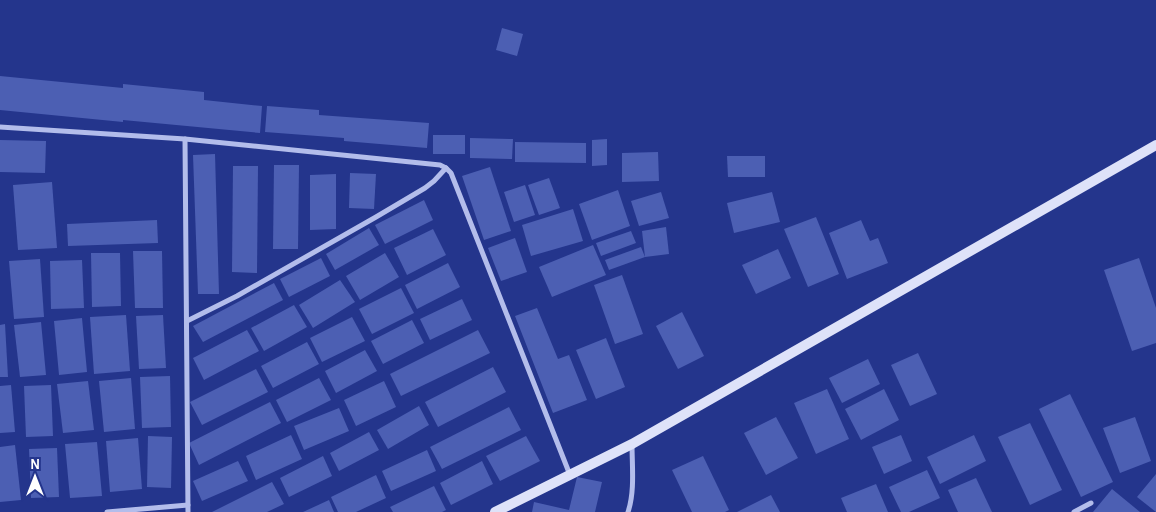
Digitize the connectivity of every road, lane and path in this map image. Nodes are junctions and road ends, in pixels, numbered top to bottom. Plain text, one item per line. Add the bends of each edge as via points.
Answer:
1 (0, 127) edge
2 (185, 139) junction
3 (1156, 145) edge
4 (446, 168) junction
5 (187, 321) junction
6 (632, 444) junction
7 (570, 475) junction
8 (1092, 503) dead end
9 (188, 506) junction
10 (107, 512) edge
11 (188, 512) edge
12 (495, 512) edge
13 (628, 512) edge
14 (1074, 512) edge

1 - 2 street
2 - 4 street
2 - 5 street
3 - 6 main road
4 - 5 street via 425,188 376,217
4 - 7 street
5 - 9 street
6 - 7 main road
6 - 13 street
7 - 12 main road
8 - 14 street
9 - 10 street
9 - 11 street

